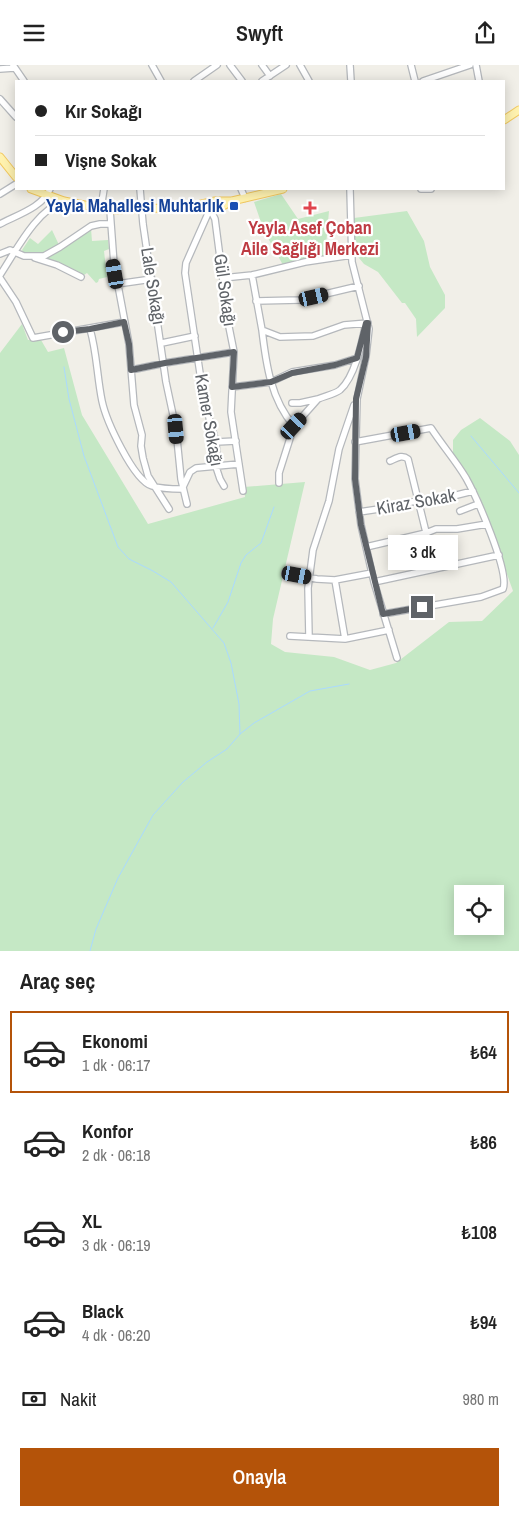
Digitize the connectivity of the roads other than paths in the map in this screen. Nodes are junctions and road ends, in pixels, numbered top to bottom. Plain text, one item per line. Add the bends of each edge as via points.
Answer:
1 (152, 65) edge
2 (218, 65) edge
3 (230, 65) edge
4 (262, 65) edge
5 (286, 65) edge
6 (300, 65) edge
7 (350, 65) edge
8 (410, 65) edge
9 (470, 65) edge
10 (476, 65) edge
11 (14, 67) edge
12 (0, 69) edge
13 (270, 76) junction
14 (23, 80) edge
15 (161, 80) edge
16 (196, 80) edge
17 (241, 80) edge
18 (264, 80) edge
19 (308, 80) edge
20 (351, 80) edge
21 (415, 80) edge
22 (427, 80) edge
23 (479, 80) edge
24 (0, 99) edge
25 (519, 110) edge
26 (15, 116) edge
27 (505, 119) edge
28 (1, 161) edge
29 (15, 176) edge
30 (15, 186) edge
31 (104, 190) edge
32 (140, 190) edge
33 (241, 190) edge
34 (279, 190) edge
35 (350, 190) edge
36 (48, 192) edge
37 (0, 194) edge
38 (245, 198) junction
39 (64, 201) junction
40 (232, 201) junction
41 (190, 207) junction
42 (101, 208) junction
43 (141, 209) junction
44 (210, 209) junction
45 (110, 210) junction
46 (0, 224) edge
47 (110, 224) junction
48 (16, 252) junction
49 (0, 254) edge
50 (352, 255) junction
51 (30, 257) junction
52 (252, 275) junction
53 (0, 277) edge
54 (81, 277) dead end
55 (223, 278) junction
56 (152, 279) junction
57 (117, 284) junction
58 (358, 286) junction
59 (256, 301) junction
60 (124, 322) junction
61 (367, 323) junction
62 (90, 329) junction
63 (262, 331) junction
64 (195, 337) junction
65 (162, 343) junction
66 (234, 352) junction
67 (198, 357) junction
68 (357, 358) junction
69 (165, 363) junction
70 (131, 370) junction
71 (271, 382) junction
72 (232, 387) junction
73 (318, 399) junction
74 (356, 399) junction
75 (292, 403) dead end
76 (294, 426) junction
77 (236, 441) junction
78 (216, 442) junction
79 (355, 442) junction
80 (390, 461) dead end
81 (239, 464) junction
82 (216, 467) junction
83 (278, 483) dead end
84 (155, 486) junction
85 (224, 486) dead end
86 (182, 489) junction
87 (243, 491) dead end
88 (473, 491) junction
89 (418, 500) junction
90 (186, 503) dead end
91 (478, 504) junction
92 (169, 509) dead end
93 (460, 511) dead end
94 (359, 512) junction
95 (487, 524) junction
96 (426, 533) junction
97 (366, 547) junction
98 (432, 555) junction
99 (499, 555) junction
100 (435, 569) junction
101 (285, 573) dead end
102 (372, 573) junction
103 (420, 573) junction
104 (309, 577) junction
105 (335, 579) junction
106 (374, 582) junction
107 (383, 614) junction
108 (389, 630) junction
109 (290, 636) dead end
110 (310, 637) junction
111 (345, 639) junction
112 (397, 658) dead end

1 - 15 street
2 - 16 street
3 - 17 street
4 - 13 street
5 - 13 street
6 - 19 street
7 - 20 street
8 - 21 street
9 - 22 street
10 - 23 street
11 - 12 street
11 - 14 street
13 - 18 street
24 - 26 street
25 - 27 main road
28 - 29 main road
30 - 37 street
31 - 42 street
32 - 43 street, Lale Sokağı
33 - 38 street
34 - 38 main road
35 - 50 street
36 - 39 main road
36 - 46 street via 42,201
38 - 40 main road
39 - 42 main road
39 - 48 street via 40,216
40 - 41 main road
40 - 44 main road
41 - 43 main road
41 - 44 main road
42 - 45 main road
43 - 45 main road
43 - 56 street, Lale Sokağı
44 - 55 street, Gül Sokağı via 215,219
44 - 64 street, Kamer Sokağı via 186,263
45 - 47 street
47 - 51 street via 91,226 44,256
47 - 57 street
48 - 49 street via 10,250
48 - 51 street
48 - 53 street
50 - 52 street
50 - 58 street
51 - 54 street
52 - 55 street
52 - 59 street
53 - 62 street via 33,337
55 - 66 street, Gül Sokağı
56 - 57 street
56 - 65 street, Lale Sokağı
57 - 60 street
58 - 59 street via 300,300
58 - 61 street
59 - 63 street
60 - 62 street
60 - 70 street
61 - 63 street via 344,325 313,336 280,337
61 - 68 street
61 - 74 street via 366,357
62 - 84 street via 107,416 129,464 138,477
63 - 71 street
64 - 65 street
64 - 67 street, Kamer Sokağı
65 - 69 street, Lale Sokağı
66 - 67 street
66 - 72 street, Gül Sokağı
67 - 69 street
67 - 78 street, Kamer Sokağı via 204,400
68 - 71 street via 292,373
68 - 73 street via 342,388
69 - 70 street
69 - 86 street, Lale Sokağı
70 - 84 street via 143,458
71 - 72 street
71 - 76 street via 281,408
72 - 77 street, Gül Sokağı via 231,412
73 - 75 street
73 - 76 street
74 - 79 street
74 - 104 street via 338,449 329,501 313,550
76 - 83 street
77 - 78 street
77 - 81 street, Gül Sokağı
78 - 82 street, Kamer Sokağı
79 - 88 street via 431,428
79 - 94 street
80 - 89 street via 401,457 408,459
81 - 82 street
81 - 87 street, Gül Sokağı
82 - 85 street, Kamer Sokağı
82 - 86 street via 202,467 190,472
84 - 86 street
84 - 92 street
86 - 90 street, Lale Sokağı
88 - 89 street, Kiraz Sokak via 437,500
88 - 91 street
89 - 94 street, Kiraz Sokak
89 - 96 street
91 - 93 street
91 - 95 street
94 - 97 street
95 - 96 street
95 - 99 street
96 - 97 street
96 - 98 street
97 - 102 street
98 - 100 street
98 - 103 street
99 - 100 street
99 - 107 street via 505,584 503,589 481,597
100 - 103 street
101 - 104 street
102 - 105 street
102 - 106 street
103 - 106 street
104 - 105 street
104 - 110 street
105 - 111 street
106 - 107 street
107 - 108 street
108 - 111 street
108 - 112 street
109 - 110 street
110 - 111 street

